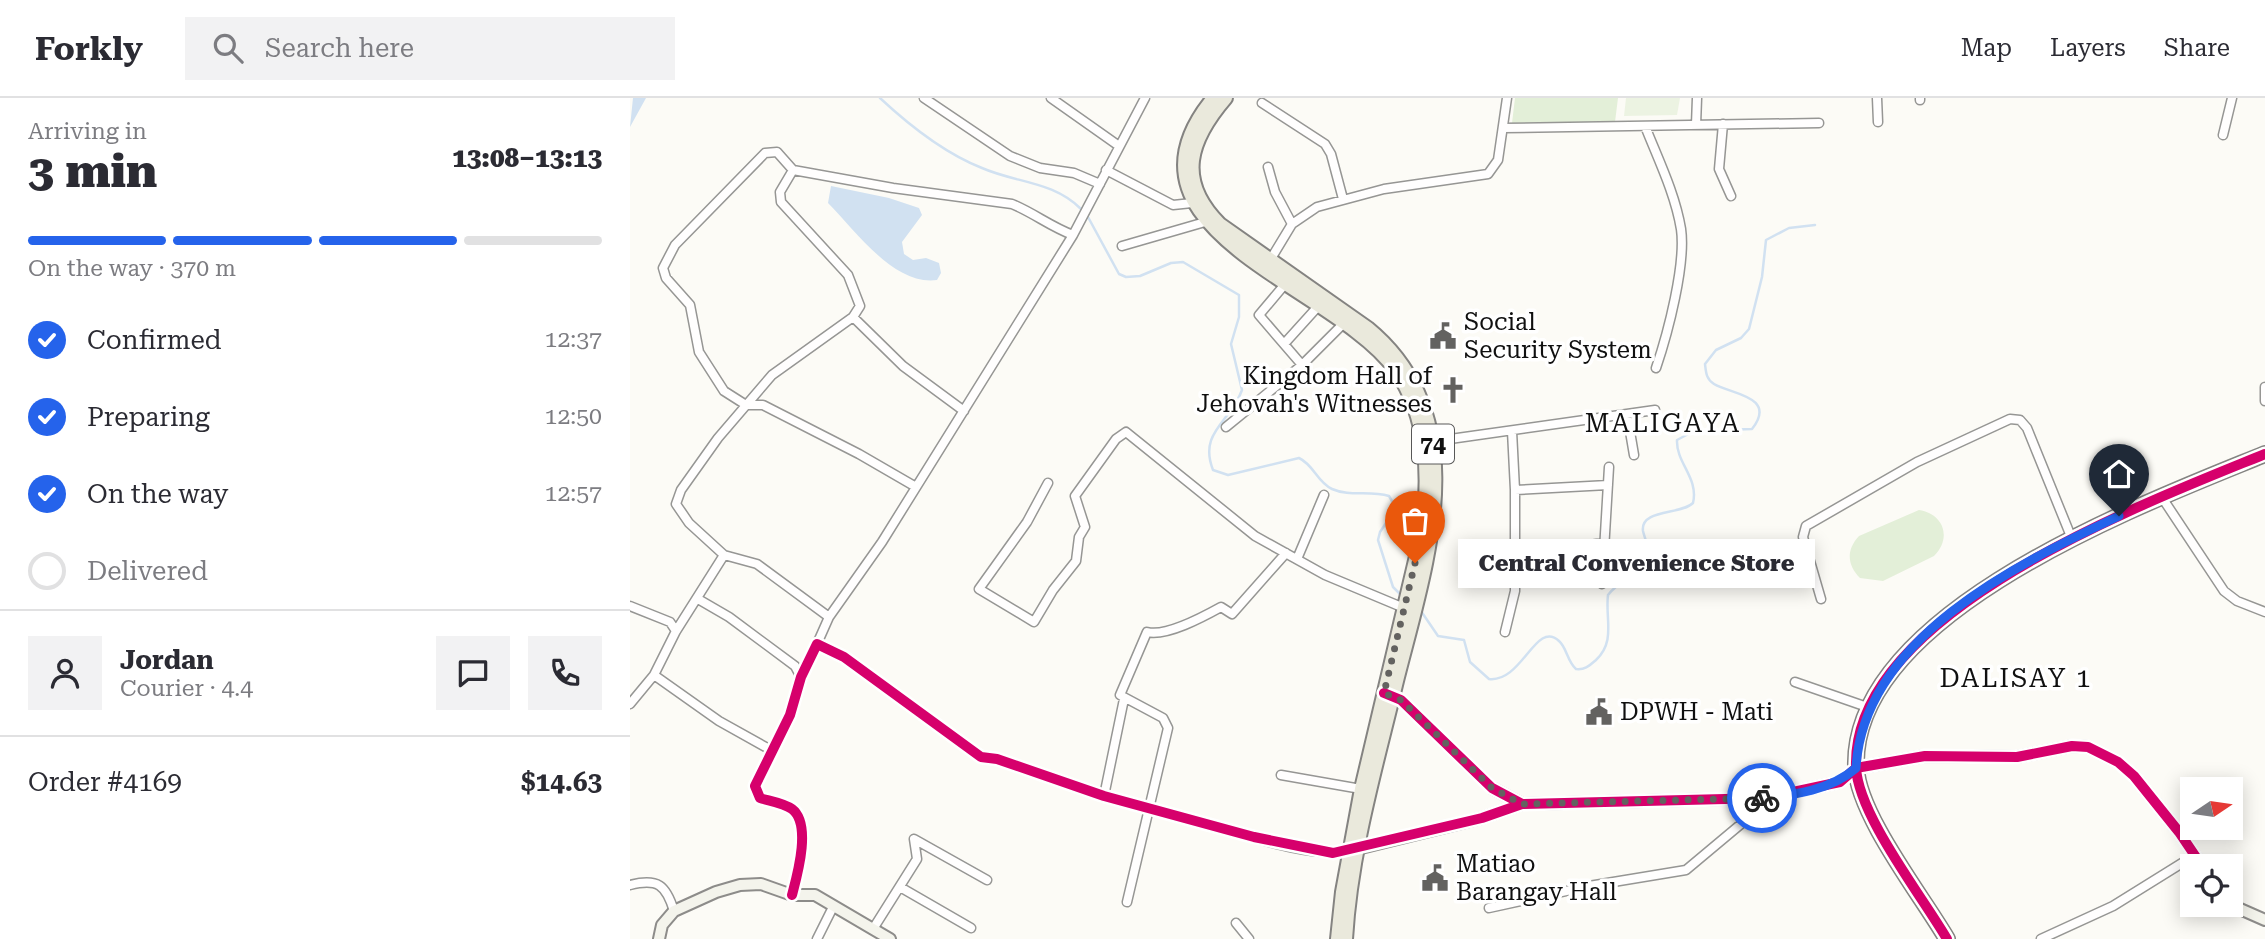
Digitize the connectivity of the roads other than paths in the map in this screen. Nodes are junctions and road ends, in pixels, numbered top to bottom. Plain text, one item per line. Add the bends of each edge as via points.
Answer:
1 (924, 98) edge
2 (1051, 98) edge
3 (1145, 98) edge
4 (1213, 98) edge
5 (1226, 98) edge
6 (1507, 98) edge
7 (1698, 98) edge
8 (1877, 98) edge
9 (2232, 98) edge
10 (1262, 103) dead end
11 (1878, 121) dead end
12 (1819, 122) dead end
13 (1723, 124) junction
14 (1696, 125) junction
15 (1645, 126) junction
16 (1503, 128) junction
17 (2224, 135) dead end
18 (1119, 146) junction
19 (1268, 167) dead end
20 (793, 170) junction
21 (1106, 170) junction
22 (1100, 184) junction
23 (1731, 197) dead end
24 (1343, 199) junction
25 (1192, 203) junction
26 (1205, 222) junction
27 (1292, 224) junction
28 (1073, 235) junction
29 (1122, 246) dead end
30 (1268, 264) junction
31 (1286, 282) junction
32 (1322, 302) junction
33 (853, 317) junction
34 (1344, 323) junction
35 (1284, 344) junction
36 (1395, 362) junction
37 (1302, 365) junction
38 (1656, 368) dead end
39 (2265, 387) edge
40 (2265, 401) edge
41 (746, 405) junction
42 (1655, 410) dead end
43 (964, 411) junction
44 (1627, 414) junction
45 (1226, 428) dead end
46 (1512, 431) junction
47 (1427, 442) junction
48 (2265, 454) edge
49 (1634, 455) dead end
50 (1609, 467) dead end
51 (1048, 483) dead end
52 (1608, 485) junction
53 (916, 487) junction
54 (1515, 490) junction
55 (1324, 495) dead end
56 (2161, 496) junction
57 (2072, 539) junction
58 (1604, 543) junction
59 (1286, 553) junction
60 (724, 555) junction
61 (1517, 555) junction
62 (1297, 559) junction
63 (1602, 584) dead end
64 (1821, 598) dead end
65 (698, 599) junction
66 (631, 606) edge
67 (1404, 608) junction
68 (2265, 612) edge
69 (829, 617) junction
70 (676, 631) junction
71 (1506, 632) dead end
72 (817, 644) junction
73 (653, 675) junction
74 (801, 677) junction
75 (1796, 682) dead end
76 (1389, 694) junction
77 (1124, 699) junction
78 (630, 704) edge
79 (1870, 708) junction
80 (771, 750) junction
81 (1856, 768) junction
82 (1281, 775) dead end
83 (1840, 782) junction
84 (1859, 786) junction
85 (1361, 789) junction
86 (1104, 796) junction
87 (1744, 799) junction
88 (1522, 804) junction
89 (1152, 809) junction
90 (1355, 850) junction
91 (2193, 854) edge
92 (2180, 864) edge
93 (987, 880) dead end
94 (630, 885) edge
95 (900, 887) junction
96 (792, 895) junction
97 (1127, 902) dead end
98 (833, 907) junction
99 (1489, 908) dead end
100 (2243, 910) edge
101 (674, 911) junction
102 (2265, 920) edge
103 (1236, 923) dead end
104 (971, 928) dead end
105 (873, 929) junction
106 (659, 939) edge
107 (817, 939) edge
108 (890, 939) edge
109 (1248, 939) edge
110 (1337, 939) edge
111 (1346, 939) edge
112 (1947, 939) edge
113 (2041, 939) edge

1 - 22 street via 1010,156
2 - 18 street
3 - 18 street
4 - 25 main road, 74 via 1190,130 1185,146 1184,174
5 - 30 main road, 74 via 1196,141 1192,160 1195,184 1213,217
6 - 16 street
7 - 14 street
8 - 11 street
9 - 17 street
10 - 24 street via 1325,144
12 - 13 street
13 - 14 street
13 - 23 street via 1719,169
14 - 15 street
15 - 16 street
15 - 38 street via 1677,210 1682,251
16 - 24 street via 1498,160 1488,174
18 - 21 street
19 - 27 street
20 - 28 street via 1012,204
20 - 33 street via 780,192 781,202 849,275 860,306
20 - 41 street via 777,152 765,153 675,245 663,268 690,305 699,352 724,391
21 - 22 street
21 - 25 street via 1173,205
22 - 28 street
24 - 27 street
25 - 26 main road, 74
26 - 29 street
26 - 30 main road, 74
27 - 30 street
28 - 43 street
30 - 31 main road, 74
30 - 32 main road, 74
31 - 32 main road, 74
31 - 35 street via 1258,313
32 - 34 main road, 74
32 - 35 street
32 - 36 main road, 74 via 1378,336
33 - 41 street via 789,360
33 - 43 street via 903,366
34 - 36 main road, 74
34 - 37 street
35 - 37 street
36 - 47 main road, 74 via 1421,399
37 - 45 street
39 - 40 street
41 - 53 street via 763,405
41 - 60 street via 676,499 689,523
42 - 44 street
43 - 53 street
44 - 46 street
44 - 49 street
46 - 47 street
46 - 54 street
47 - 67 main road, 74 via 1425,512
47 - 76 main road, 74 via 1436,486 1433,524
48 - 56 highway
50 - 52 street
51 - 59 street via 1027,522 979,589 1034,622 1076,561 1085,527 1075,496 1126,432 1223,512
52 - 54 street
52 - 58 street
53 - 69 street
54 - 61 street
55 - 62 street
56 - 57 highway
56 - 68 street via 2224,591
57 - 64 street via 2027,428 2020,420 2010,419 1917,462 1806,526 1803,537
57 - 79 highway via 1991,586 1936,626 1897,663
58 - 61 street
58 - 63 street
59 - 62 street
59 - 77 street via 1232,614 1221,607 1169,632 1147,632 1123,683 1120,695
60 - 65 street
60 - 69 street via 757,564
61 - 71 street
62 - 67 street
65 - 70 street
65 - 74 street via 795,666
66 - 70 street via 670,622
67 - 76 main road, 74
69 - 72 street
70 - 73 street
72 - 74 street
72 - 86 street via 844,657 981,757
73 - 78 street
73 - 80 street
74 - 80 street via 790,715
75 - 79 street
76 - 85 main road, 74
76 - 88 street via 1492,788
76 - 90 main road, 74
77 - 86 street
77 - 89 street via 1163,718 1168,728
79 - 81 highway
80 - 96 street via 756,781 756,793 798,817 801,860
81 - 83 street
81 - 84 highway
81 - 91 street via 1925,756 2017,757 2088,747 2134,776
82 - 85 street
83 - 84 street
83 - 87 street
84 - 112 highway via 1881,832
85 - 90 main road, 74
86 - 89 street
87 - 88 street
87 - 99 street via 1741,824 1686,870
88 - 90 street
89 - 90 street via 1314,850
89 - 97 street
90 - 110 main road, 74
90 - 111 main road, 74
92 - 113 street via 2113,906
93 - 95 street via 914,839 917,859
94 - 101 street via 658,882 669,894
95 - 104 street
95 - 105 street
96 - 98 street via 814,895
96 - 101 street via 761,884 740,885
98 - 105 street
98 - 107 street
100 - 102 street
101 - 106 street via 662,925
103 - 109 street
105 - 108 street

